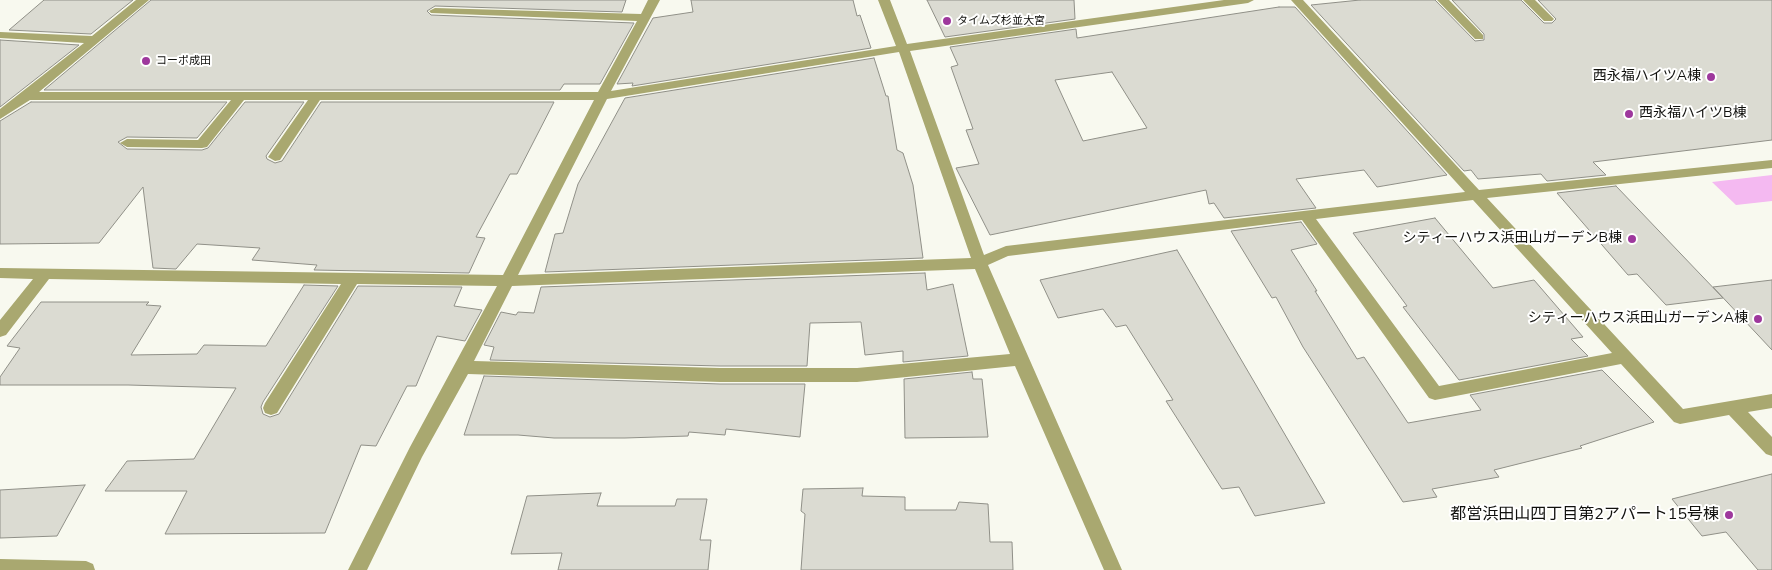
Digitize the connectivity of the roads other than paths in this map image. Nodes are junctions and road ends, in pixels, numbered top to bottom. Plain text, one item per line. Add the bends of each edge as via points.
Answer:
1 (143, 0) edge
2 (654, 0) edge
3 (884, 0) edge
4 (1248, 0) edge
5 (1297, 0) edge
6 (1443, 0) edge
7 (1529, 0) edge
8 (435, 11) dead end
9 (644, 18) junction
10 (1548, 19) dead end
11 (0, 35) edge
12 (1478, 38) dead end
13 (95, 40) junction
14 (903, 48) junction
15 (317, 95) junction
16 (27, 96) junction
17 (241, 96) junction
18 (602, 96) junction
19 (0, 115) edge
20 (127, 143) dead end
21 (275, 157) dead end
22 (1772, 164) edge
23 (1475, 195) junction
24 (1306, 215) junction
25 (980, 263) junction
26 (0, 273) edge
27 (45, 274) junction
28 (352, 279) junction
29 (507, 281) junction
30 (0, 331) edge
31 (1626, 357) junction
32 (1020, 359) junction
33 (463, 368) junction
34 (1772, 401) edge
35 (271, 408) dead end
36 (1733, 408) junction
37 (1772, 449) edge
38 (0, 568) edge
39 (86, 570) edge
40 (356, 570) edge
41 (1113, 570) edge

1 - 13 street
2 - 9 street
3 - 14 street
4 - 14 street
5 - 23 street
6 - 12 street
7 - 10 street
8 - 9 street
9 - 18 street
11 - 13 street
13 - 16 street
14 - 18 street
14 - 25 street
15 - 17 street
15 - 18 street
15 - 21 street
16 - 17 street
16 - 19 street
17 - 20 street via 202,144
18 - 29 street
22 - 23 street
23 - 24 street
23 - 31 street
24 - 25 street via 1006,251
24 - 31 street via 1435,393
25 - 29 street
25 - 32 street
26 - 27 street
27 - 28 street
27 - 30 street
28 - 29 street
28 - 35 street
29 - 33 street
31 - 36 street via 1680,417
32 - 33 street via 857,374 720,375
32 - 41 street
33 - 40 street
34 - 36 street
36 - 37 street
38 - 39 street

